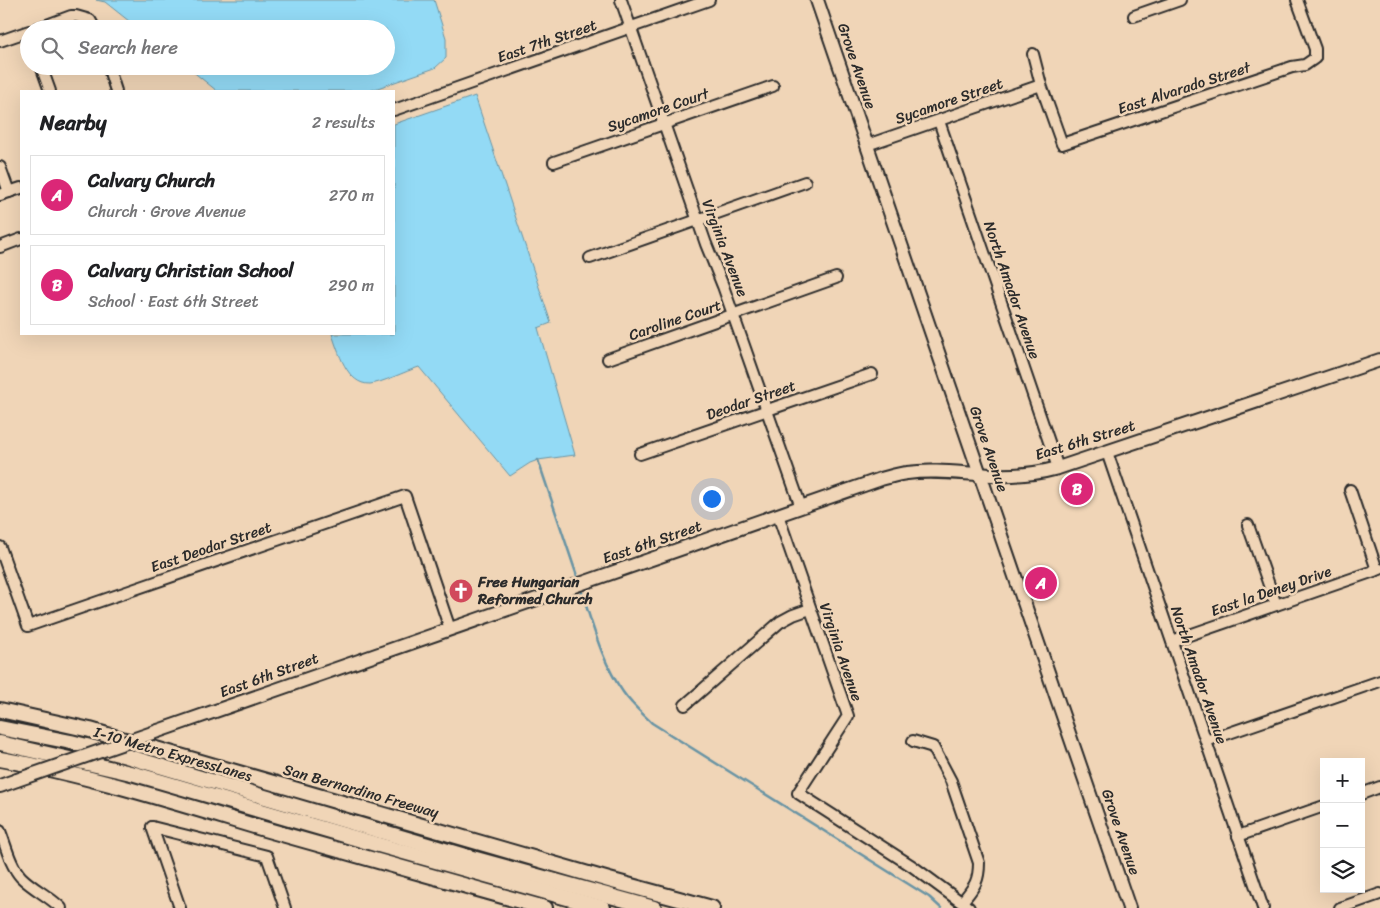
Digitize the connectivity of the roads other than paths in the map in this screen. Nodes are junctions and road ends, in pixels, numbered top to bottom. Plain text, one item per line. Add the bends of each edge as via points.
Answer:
1 (621, 0) edge
2 (709, 0) edge
3 (817, 0) edge
4 (1180, 0) edge
5 (1297, 0) edge
6 (1134, 16) dead end
7 (60, 20) edge
8 (84, 20) edge
9 (630, 28) junction
10 (20, 34) edge
11 (0, 41) edge
12 (1033, 54) dead end
13 (44, 75) edge
14 (111, 75) edge
15 (1041, 85) junction
16 (772, 86) dead end
17 (50, 90) edge
18 (116, 90) edge
19 (395, 110) edge
20 (939, 120) junction
21 (664, 124) junction
22 (867, 145) junction
23 (554, 162) dead end
24 (0, 168) edge
25 (805, 182) dead end
26 (20, 188) edge
27 (4, 194) edge
28 (697, 220) junction
29 (20, 239) edge
30 (0, 247) edge
31 (590, 258) dead end
32 (836, 278) dead end
33 (734, 315) junction
34 (608, 359) dead end
35 (1380, 360) edge
36 (872, 374) dead end
37 (767, 410) junction
38 (1106, 452) junction
39 (640, 454) dead end
40 (1058, 468) junction
41 (981, 474) junction
42 (1350, 490) dead end
43 (801, 507) junction
44 (778, 515) junction
45 (1248, 525) dead end
46 (0, 547) edge
47 (1378, 569) edge
48 (1276, 605) junction
49 (810, 609) junction
50 (450, 629) junction
51 (1172, 641) junction
52 (1380, 681) edge
53 (685, 705) dead end
54 (0, 710) edge
55 (0, 718) edge
56 (40, 718) junction
57 (0, 728) edge
58 (1206, 740) junction
59 (913, 741) dead end
60 (0, 743) edge
61 (0, 759) edge
62 (0, 786) edge
63 (1380, 787) edge
64 (1365, 793) edge
65 (1320, 807) edge
66 (0, 831) edge
67 (1238, 836) junction
68 (359, 857) junction
69 (609, 880) junction
70 (506, 881) junction
71 (1380, 894) edge
72 (966, 905) edge
73 (61, 908) edge
74 (180, 908) edge
75 (285, 908) edge
76 (544, 908) edge
77 (603, 908) edge
78 (654, 908) edge
79 (677, 908) edge
80 (712, 908) edge
81 (1129, 908) edge
82 (1263, 908) edge
83 (1340, 908) edge

1 - 9 street, Virginia Avenue
2 - 9 street, East 7th Street
3 - 22 main road, Grove Avenue
4 - 6 street
5 - 15 street, East Alvarado Street via 1315,49 1315,58 1305,65 1062,144
7 - 8 street via 71,16
9 - 19 street, East 7th Street
9 - 21 street, Virginia Avenue
10 - 11 street
12 - 15 street
13 - 17 street
14 - 18 street
15 - 20 street, Sycamore Street
16 - 21 street, Sycamore Court
20 - 22 street, Sycamore Street
20 - 40 street, North Amador Avenue
21 - 23 street, Sycamore Court
21 - 28 street, Virginia Avenue
22 - 41 main road, Grove Avenue
24 - 27 street
25 - 28 street
26 - 27 street
28 - 31 street
28 - 33 street, Virginia Avenue
29 - 30 street
32 - 33 street, Caroline Court
33 - 34 street, Caroline Court
33 - 37 street, Virginia Avenue
35 - 38 main road, East 6th Street
36 - 37 street, Deodar Street
37 - 39 street, Deodar Street
37 - 43 street, Virginia Avenue
38 - 40 main road, East 6th Street
38 - 51 street, North Amador Avenue
40 - 41 main road, East 6th Street via 1028,474
41 - 43 main road, East 6th Street via 907,473
41 - 81 main road, Grove Avenue
42 - 47 street
43 - 44 main road, East 6th Street
44 - 49 street, Virginia Avenue
44 - 50 main road, East 6th Street
45 - 48 street
46 - 50 street, East Deodar Street via 28,626 405,496
47 - 48 street, East la Deney Drive
48 - 51 street, East la Deney Drive
49 - 53 street via 780,622
49 - 72 street, Virginia Avenue via 848,716 798,793
50 - 62 main road, East 6th Street, bridge
51 - 58 street, North Amador Avenue
52 - 58 street
54 - 56 highway, San Bernardino Freeway
55 - 56 highway
56 - 69 highway, San Bernardino Freeway
57 - 78 highway, I-10 Metro ExpressLanes via 126,756
58 - 67 street, North Amador Avenue
59 - 72 street via 934,747 951,781 979,863 979,875
60 - 70 highway, I-10 Metro ExpressLanes via 135,774
61 - 68 highway via 139,792
63 - 64 street
65 - 67 street
66 - 73 street via 20,876
67 - 82 street, North Amador Avenue
68 - 70 highway
68 - 76 highway
69 - 79 highway
69 - 80 highway, San Bernardino Freeway
70 - 77 highway, I-10 Metro ExpressLanes
71 - 83 street
74 - 75 street via 152,827 267,856

